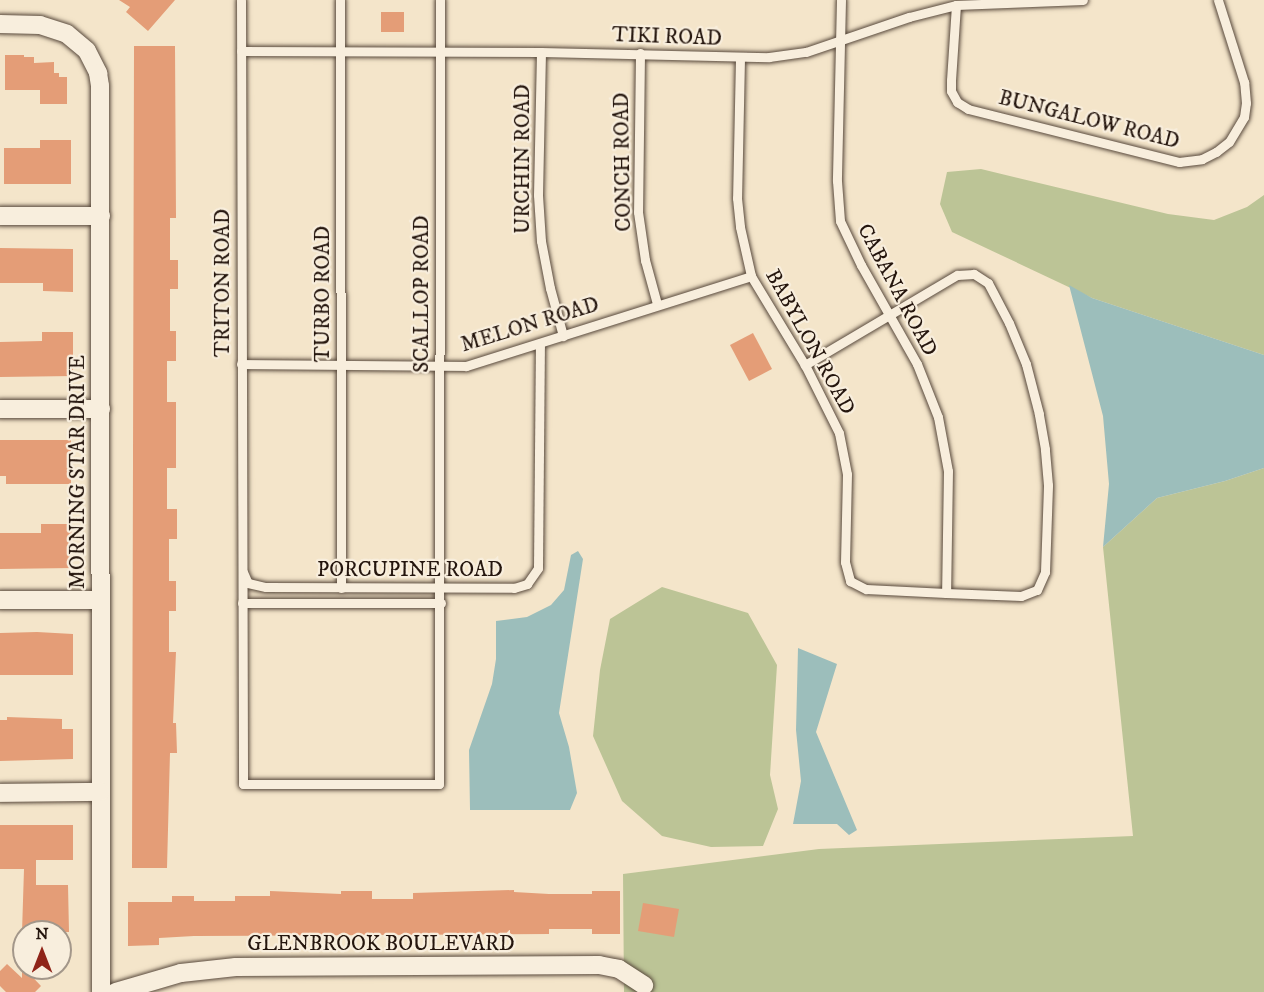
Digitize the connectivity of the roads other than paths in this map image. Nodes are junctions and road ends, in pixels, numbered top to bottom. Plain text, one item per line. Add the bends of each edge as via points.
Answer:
1 (241, 0) edge
2 (340, 0) edge
3 (440, 0) edge
4 (841, 0) edge
5 (1083, 0) edge
6 (1218, 0) edge
7 (956, 5) junction
8 (0, 24) edge
9 (840, 42) junction
10 (241, 51) junction
11 (440, 51) junction
12 (340, 52) junction
13 (541, 52) junction
14 (640, 53) junction
15 (740, 58) junction
16 (0, 216) edge
17 (101, 216) junction
18 (751, 276) junction
19 (657, 304) junction
20 (889, 315) junction
21 (563, 336) junction
22 (540, 344) junction
23 (241, 364) junction
24 (341, 364) junction
25 (440, 364) junction
26 (805, 365) junction
27 (0, 409) edge
28 (100, 409) junction
29 (242, 566) junction
30 (341, 588) junction
31 (441, 588) junction
32 (945, 593) junction
33 (0, 600) edge
34 (100, 600) junction
35 (242, 603) junction
36 (441, 603) junction
37 (100, 792) junction
38 (0, 793) edge
39 (644, 985) dead end
40 (101, 992) edge
41 (116, 992) edge

1 - 10 lane, TRITON ROAD
2 - 12 lane, TURBO ROAD
3 - 11 lane, SCALLOP ROAD
4 - 9 lane, CABANA ROAD
5 - 7 lane, TIKI ROAD
6 - 7 lane, BUNGALOW ROAD via 1244,82 1244,117 1229,142 1216,152 1202,159 1179,162 968,109 957,102 951,91
7 - 9 lane, TIKI ROAD
8 - 17 street, MORNING STAR DRIVE via 40,25 85,36 100,86
9 - 15 lane, TIKI ROAD via 788,55
9 - 20 lane, CABANA ROAD via 840,221
10 - 12 lane, TIKI ROAD
10 - 23 lane, TRITON ROAD
11 - 12 lane, TIKI ROAD
11 - 13 lane, TIKI ROAD
11 - 25 lane, SCALLOP ROAD
12 - 24 lane, TURBO ROAD
13 - 14 lane, TIKI ROAD
13 - 21 lane, URCHIN ROAD via 541,241
14 - 15 lane, TIKI ROAD
14 - 19 lane, CONCH ROAD via 638,212
15 - 18 lane, BABYLON ROAD via 737,198
16 - 17 street
17 - 28 street, MORNING STAR DRIVE
18 - 19 lane, MELON ROAD
18 - 26 lane, BABYLON ROAD
19 - 21 lane, MELON ROAD
20 - 26 lane
20 - 32 lane, CABANA ROAD via 917,364 940,424 948,471
20 - 32 lane via 957,275 974,274 982,278 1010,323 1040,414 1048,485 1042,581 1037,590 1021,596
21 - 22 lane, MELON ROAD
22 - 25 lane, MELON ROAD via 466,366
22 - 31 lane, PORCUPINE ROAD via 538,568 527,585 514,588
23 - 24 lane, MELON ROAD
23 - 29 lane, TRITON ROAD
24 - 25 lane, MELON ROAD
24 - 30 lane, TURBO ROAD
25 - 31 lane, SCALLOP ROAD
26 - 32 lane, BABYLON ROAD via 831,412 844,453 848,501 845,562 850,581 866,589
27 - 28 street
28 - 34 street, MORNING STAR DRIVE
29 - 30 lane, PORCUPINE ROAD via 248,583 255,586
29 - 35 lane, TRITON ROAD
30 - 31 lane, PORCUPINE ROAD
31 - 36 lane, SCALLOP ROAD
33 - 34 street
34 - 37 street, MORNING STAR DRIVE
35 - 36 lane
35 - 36 lane, SCALLOP ROAD via 243,784 439,784
37 - 38 street
37 - 40 street, MORNING STAR DRIVE
39 - 41 street, GLENBROOK BOULEVARD via 619,969 599,965 236,967 181,973

